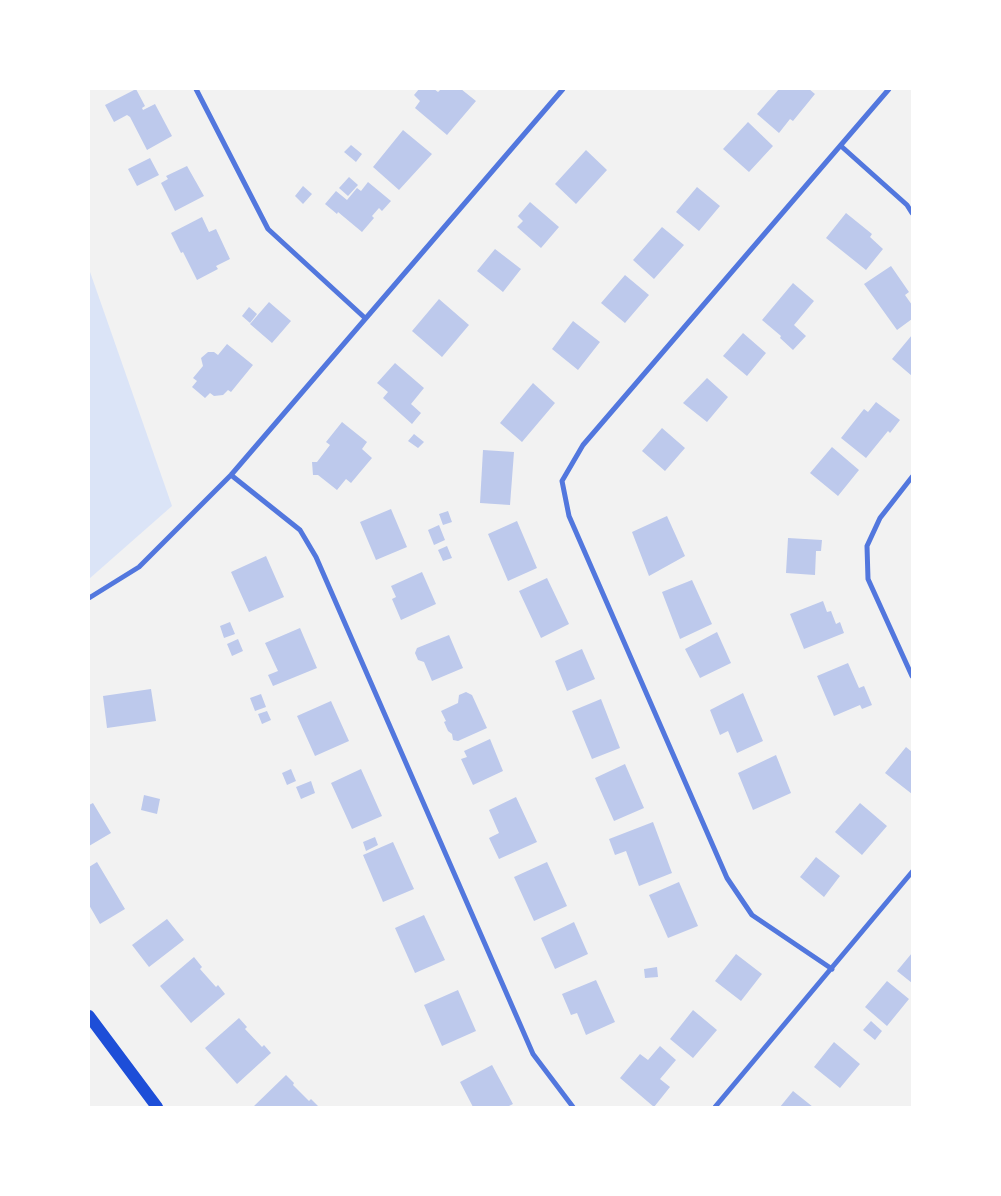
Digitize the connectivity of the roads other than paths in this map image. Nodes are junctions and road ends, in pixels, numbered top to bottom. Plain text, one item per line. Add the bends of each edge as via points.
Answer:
1 (196, 89) edge
2 (563, 89) edge
3 (889, 89) edge
4 (841, 146) junction
5 (912, 214) edge
6 (365, 318) junction
7 (231, 475) junction
8 (912, 477) edge
9 (89, 598) edge
10 (912, 676) edge
11 (912, 872) edge
12 (832, 969) junction
13 (89, 1016) edge
14 (157, 1107) edge
15 (573, 1107) edge
16 (715, 1107) edge

1 - 6 street via 268,229
2 - 6 street
3 - 4 street
4 - 5 street via 907,205
4 - 12 street via 583,445 562,481 569,516 727,878 752,914
6 - 7 street
7 - 9 street via 139,567
7 - 15 street via 300,530 316,557 533,1054
8 - 10 street via 880,518 867,546 868,579
11 - 12 street
12 - 16 street
13 - 14 main road

